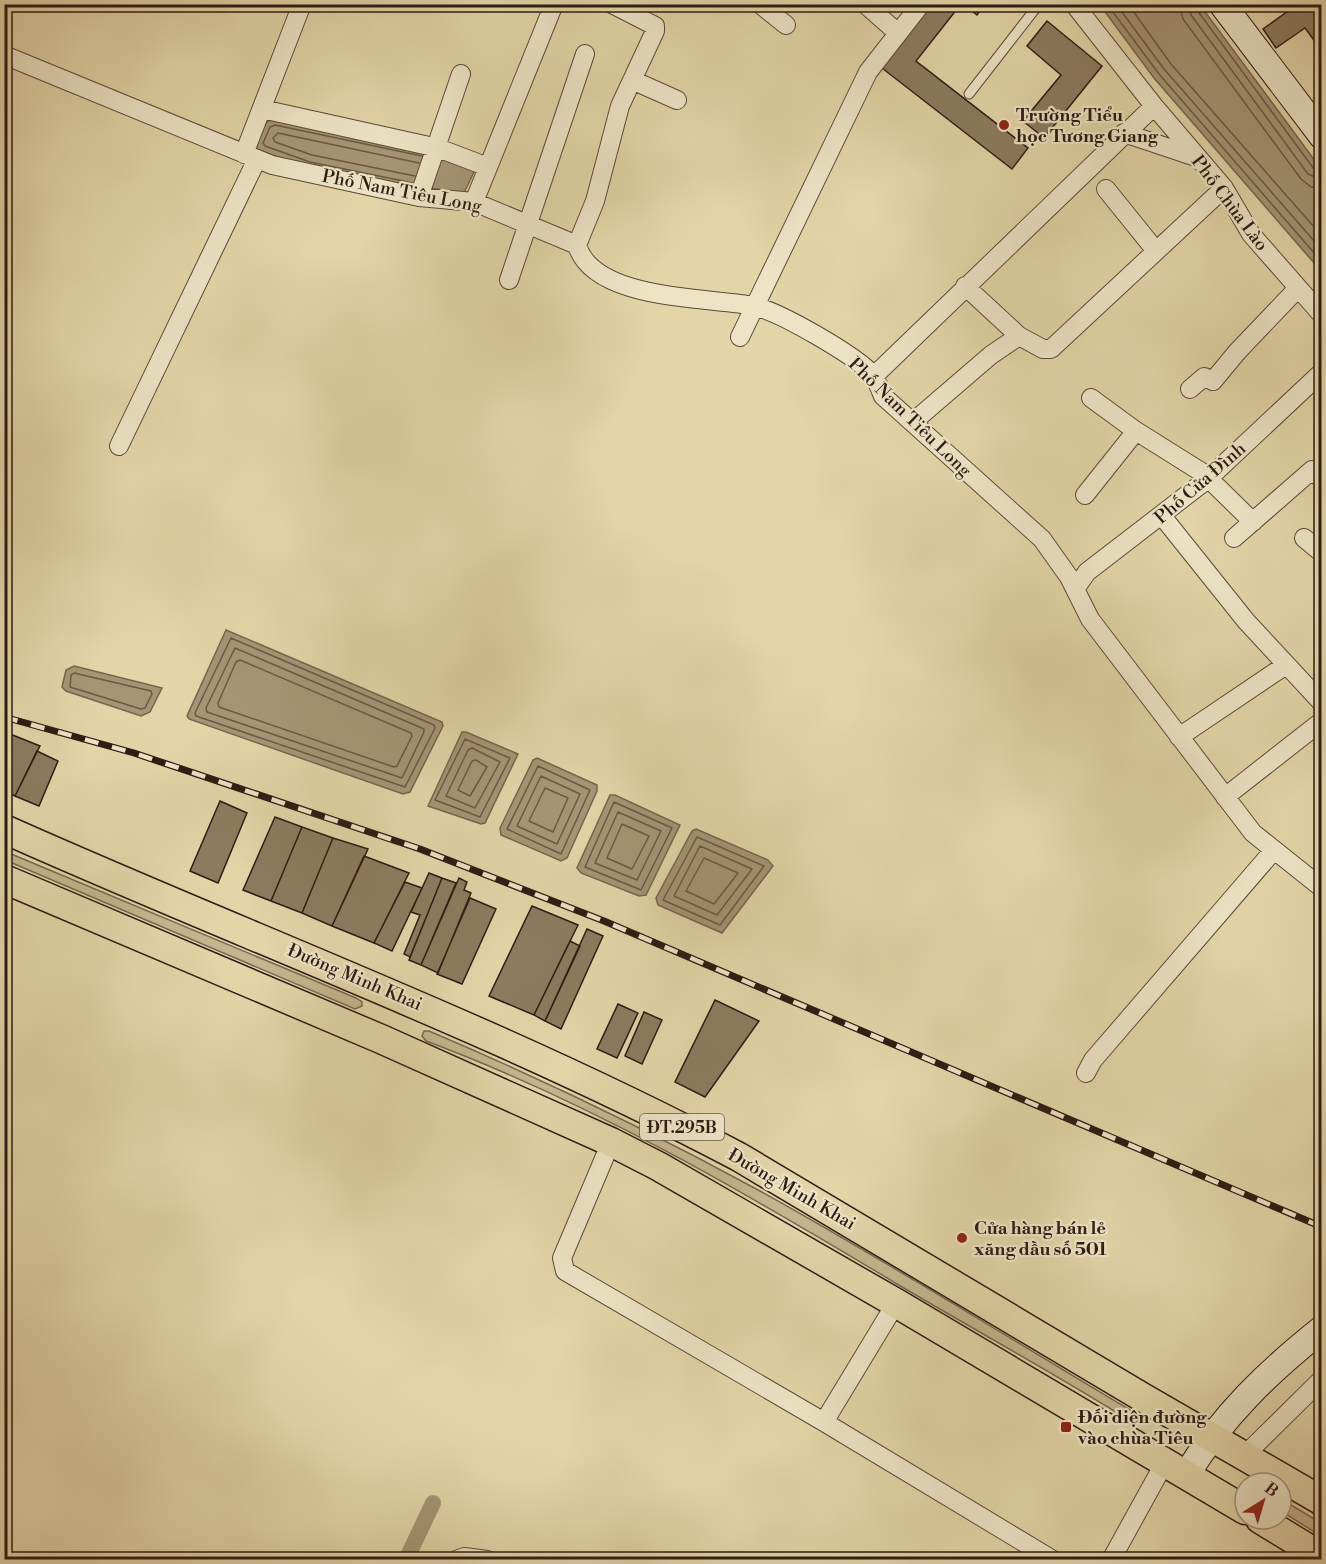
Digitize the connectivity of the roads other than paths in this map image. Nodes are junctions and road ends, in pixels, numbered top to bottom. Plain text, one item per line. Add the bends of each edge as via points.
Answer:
1 (302, 4) edge
2 (554, 4) edge
3 (612, 4) edge
4 (760, 4) edge
5 (865, 4) edge
6 (921, 4) edge
7 (1039, 4) edge
8 (1074, 4) edge
9 (1222, 4) edge
10 (786, 25) dead end
11 (898, 33) junction
12 (585, 54) dead end
13 (4, 55) edge
14 (461, 74) dead end
15 (632, 81) junction
16 (969, 94) dead end
17 (677, 100) dead end
18 (1154, 106) junction
19 (262, 109) junction
20 (1124, 134) junction
21 (1322, 136) edge
22 (438, 148) junction
23 (251, 157) junction
24 (1196, 157) junction
25 (488, 167) junction
26 (1224, 188) junction
27 (1106, 189) dead end
28 (421, 194) junction
29 (474, 202) junction
30 (527, 224) junction
31 (577, 245) junction
32 (1156, 251) junction
33 (509, 280) dead end
34 (965, 286) junction
35 (1298, 288) junction
36 (756, 307) junction
37 (1322, 315) edge
38 (1019, 336) junction
39 (740, 337) dead end
40 (1322, 372) edge
41 (874, 376) junction
42 (1190, 389) dead end
43 (1091, 398) dead end
44 (913, 423) junction
45 (1136, 430) junction
46 (119, 446) dead end
47 (1209, 478) junction
48 (1322, 479) edge
49 (1085, 495) dead end
50 (1162, 516) junction
51 (1253, 522) junction
52 (1234, 538) dead end
53 (1304, 538) dead end
54 (1322, 553) edge
55 (1075, 589) junction
56 (1286, 665) junction
57 (1322, 704) edge
58 (1322, 720) edge
59 (1179, 737) junction
60 (1225, 797) junction
61 (4, 829) edge
62 (1274, 850) junction
63 (4, 879) edge
64 (1322, 888) edge
65 (398, 996) junction
66 (381, 1039) junction
67 (1086, 1073) dead end
68 (611, 1142) junction
69 (896, 1302) junction
70 (1322, 1329) edge
71 (1322, 1379) edge
72 (824, 1422) junction
73 (1210, 1436) junction
74 (1244, 1456) junction
75 (1176, 1468) junction
76 (1322, 1501) edge
77 (1233, 1503) edge
78 (1280, 1531) edge
79 (1322, 1557) edge
80 (456, 1560) edge
81 (487, 1560) edge
82 (1053, 1560) edge
83 (1111, 1560) edge

1 - 19 street
2 - 25 street
3 - 15 street via 655,26
4 - 10 street
5 - 11 street
6 - 11 street
7 - 16 lane
8 - 18 street, Phố Chùa Lào
9 - 21 main road
11 - 36 street via 868,72
12 - 30 street
13 - 23 street, Phố Nam Tiêu Long
14 - 22 street
15 - 17 street
15 - 31 street via 620,106 595,201
18 - 20 street
18 - 24 street, Phố Chùa Lào
19 - 22 street
19 - 23 street
20 - 24 street
20 - 34 street
22 - 25 street
22 - 28 street
23 - 28 street, Phố Nam Tiêu Long via 272,165
23 - 46 street
24 - 26 street, Phố Chùa Lào
25 - 29 street
26 - 32 street
26 - 35 street, Phố Chùa Lào via 1251,234
27 - 32 street
28 - 29 street, Phố Nam Tiêu Long
29 - 30 street, Phố Nam Tiêu Long
30 - 31 street, Phố Nam Tiêu Long
30 - 33 street
31 - 36 street, Phố Nam Tiêu Long via 581,258 607,277 661,297
32 - 38 street via 1051,349 1043,349
34 - 38 street
34 - 41 street
35 - 37 street, Phố Chùa Lào
35 - 42 street via 1213,381 1204,377
36 - 39 street
36 - 41 street, Phố Nam Tiêu Long via 811,333
38 - 44 street
40 - 47 street, Phố Cửa Đình
41 - 44 street, Phố Nam Tiêu Long via 883,396
43 - 45 street
44 - 55 street, Phố Nam Tiêu Long via 1042,539
45 - 47 street
45 - 49 street
47 - 50 street, Phố Cửa Đình
47 - 51 street
48 - 51 street via 1312,470
50 - 55 street, Phố Cửa Đình via 1088,572
50 - 56 street
51 - 52 street
53 - 54 street
55 - 59 street, Phố Nam Tiêu Long via 1090,619
56 - 57 street
56 - 59 street
58 - 60 street
59 - 60 street, Phố Nam Tiêu Long
60 - 62 street, Phố Nam Tiêu Long via 1253,833
61 - 65 main road, Đường Minh Khai / ĐT.295B
62 - 64 street, Phố Nam Tiêu Long
62 - 67 street via 1093,1060
63 - 66 main road, ĐT.295B
65 - 66 main road
65 - 73 main road, Đường Minh Khai / ĐT.295B via 595,1083 739,1157
66 - 68 main road, ĐT.295B
68 - 69 main road, ĐT.295B
68 - 72 street via 562,1258 564,1271
69 - 72 street
69 - 75 main road, ĐT.295B
70 - 73 main road via 1277,1364
71 - 74 street
72 - 82 street
73 - 74 main road, Đường Minh Khai / ĐT.295B
73 - 75 main road
74 - 76 main road, Đường Minh Khai / ĐT.295B
75 - 77 main road, ĐT.295B
75 - 83 street
78 - 79 main road
80 - 81 street

